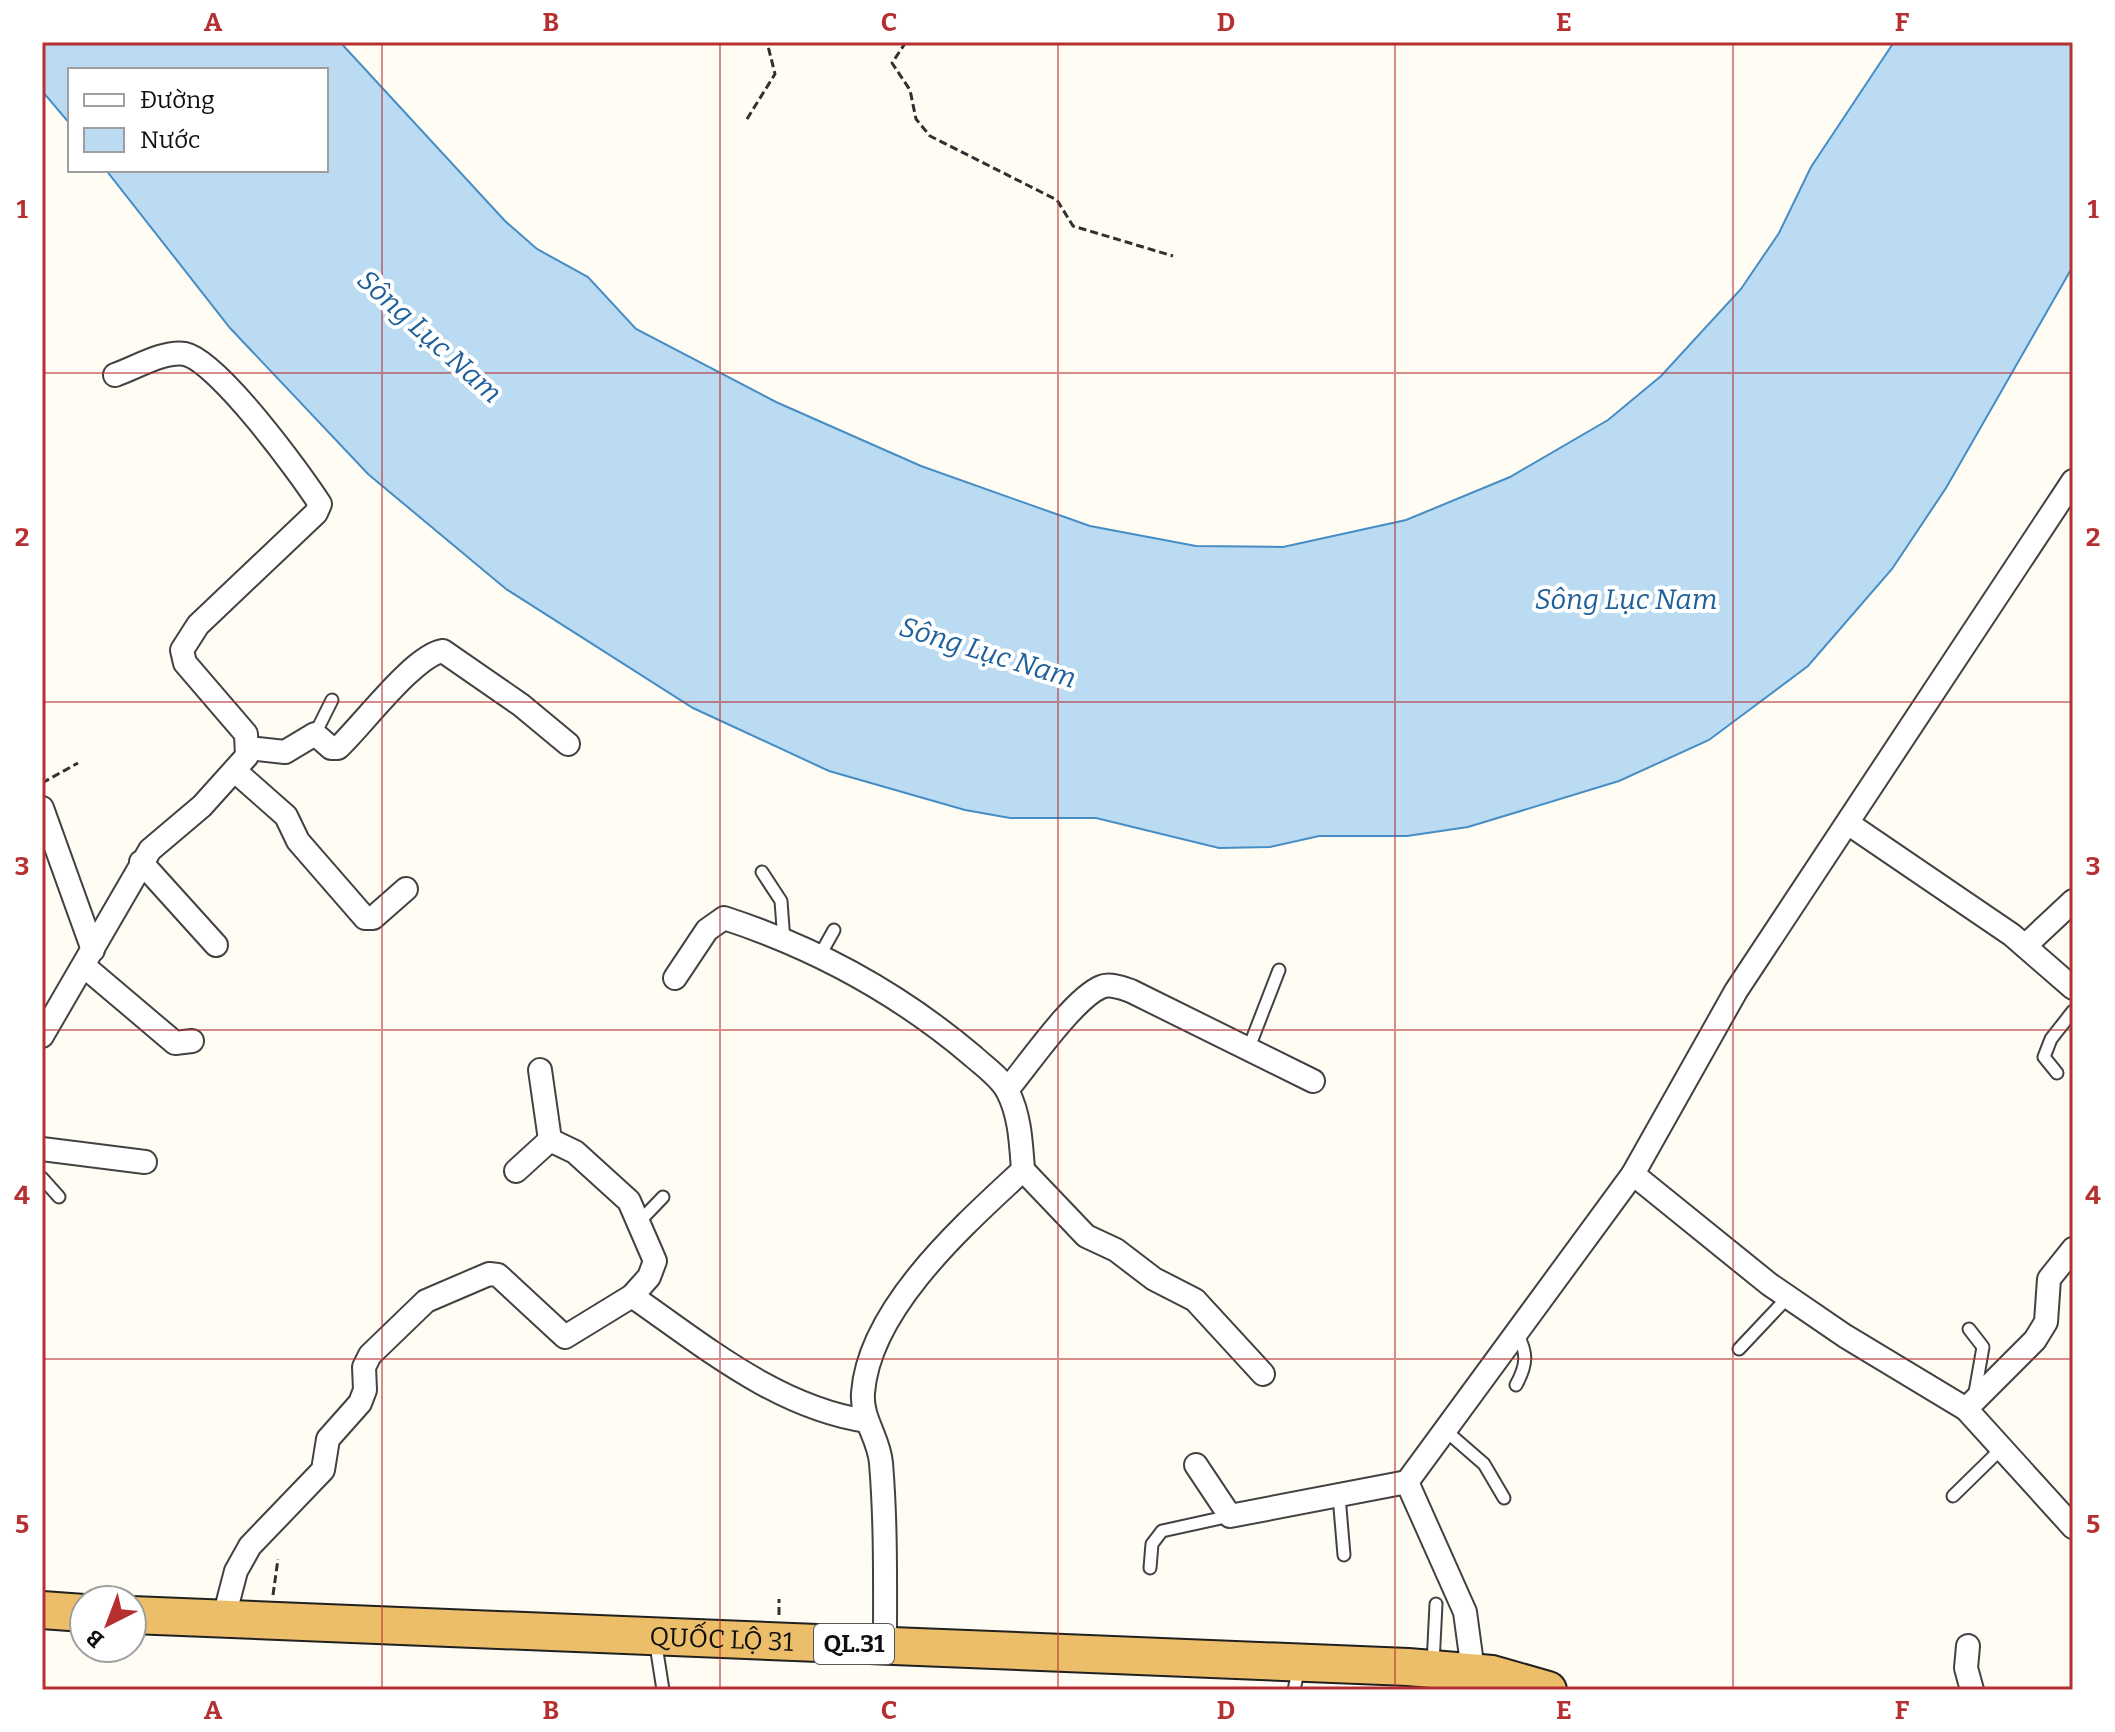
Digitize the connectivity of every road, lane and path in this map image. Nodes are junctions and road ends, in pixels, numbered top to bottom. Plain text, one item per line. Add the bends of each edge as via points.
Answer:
1 (767, 42) edge
2 (906, 42) edge
3 (747, 119) dead end
4 (1173, 256) dead end
5 (115, 375) dead end
6 (2073, 481) edge
7 (332, 700) dead end
8 (315, 734) junction
9 (568, 744) dead end
10 (248, 748) junction
11 (78, 763) dead end
12 (235, 771) junction
13 (42, 783) edge
14 (42, 808) edge
15 (1849, 824) junction
16 (141, 862) junction
17 (762, 872) dead end
18 (406, 889) dead end
19 (2073, 901) edge
20 (834, 930) dead end
21 (784, 941) junction
22 (216, 945) dead end
23 (2025, 946) junction
24 (820, 955) junction
25 (88, 958) junction
26 (1279, 970) dead end
27 (675, 978) dead end
28 (2073, 988) edge
29 (2073, 1011) edge
30 (42, 1036) edge
31 (192, 1041) dead end
32 (1248, 1050) junction
33 (540, 1070) dead end
34 (2057, 1073) dead end
35 (1313, 1081) dead end
36 (1007, 1090) junction
37 (550, 1140) junction
38 (42, 1149) edge
39 (145, 1162) dead end
40 (1023, 1170) junction
41 (516, 1171) dead end
42 (1633, 1174) junction
43 (42, 1178) edge
44 (59, 1197) dead end
45 (663, 1197) dead end
46 (639, 1222) junction
47 (2073, 1249) edge
48 (632, 1296) junction
49 (1788, 1297) junction
50 (1969, 1329) dead end
51 (1517, 1334) junction
52 (1739, 1349) dead end
53 (1263, 1374) dead end
54 (1516, 1385) dead end
55 (1970, 1405) junction
56 (867, 1421) junction
57 (1446, 1431) junction
58 (2002, 1448) junction
59 (1196, 1465) dead end
60 (1407, 1482) junction
61 (1339, 1496) junction
62 (1953, 1496) dead end
63 (1504, 1498) dead end
64 (1230, 1516) junction
65 (2073, 1527) edge
66 (1344, 1555) dead end
67 (278, 1559) dead end
68 (1150, 1568) dead end
69 (1436, 1604) dead end
70 (42, 1610) edge
71 (68, 1612) edge
72 (148, 1615) edge
73 (224, 1617) junction
74 (269, 1619) junction
75 (654, 1634) junction
76 (885, 1646) junction
77 (1968, 1646) dead end
78 (1433, 1669) junction
79 (1297, 1676) edge
80 (1486, 1679) edge
81 (663, 1690) edge
82 (1548, 1690) edge
83 (1972, 1690) edge

1 - 3 path via 775,74
2 - 4 path via 892,63 910,90 916,119 930,136 1057,200 1073,226
5 - 10 street via 176,353 205,363 320,504 198,625 182,650 197,679 246,734
6 - 15 street
7 - 8 lane
8 - 9 street via 338,748 413,671 443,651
8 - 10 street via 285,752
10 - 12 street
11 - 13 path
12 - 16 street
12 - 18 street via 286,816 298,841 365,918 373,918
14 - 25 street
15 - 23 street
15 - 42 street via 1736,991
16 - 22 street
16 - 25 street
17 - 21 lane via 781,901
19 - 23 street
20 - 24 lane
21 - 24 street
21 - 27 street via 724,918 707,930
23 - 28 street
24 - 36 street via 922,1017
25 - 30 street
25 - 31 street via 175,1043
26 - 32 lane
29 - 34 lane via 2046,1047 2044,1057
32 - 35 street
32 - 36 street via 1109,985 1095,990 1070,1013
33 - 37 street
36 - 40 street via 1021,1131
37 - 41 street
37 - 46 street via 575,1152 619,1189
38 - 39 street
40 - 53 street via 1086,1236 1195,1300
40 - 56 street via 938,1251 865,1379 862,1405
42 - 49 street
42 - 51 street
43 - 44 lane
45 - 46 lane
46 - 48 street via 655,1261
47 - 55 street via 2049,1279 2046,1322 2035,1340
48 - 56 street via 781,1394 828,1415
48 - 73 street via 565,1337 493,1272 426,1301 370,1355 364,1367 364,1395 328,1439 323,1470 250,1546 236,1571
49 - 52 lane
49 - 55 street via 1845,1336
50 - 55 lane via 1983,1347
51 - 54 lane via 1526,1361
51 - 57 street
55 - 58 street
56 - 76 street via 880,1452
57 - 60 street
57 - 63 lane via 1484,1464
58 - 62 lane
58 - 65 street
59 - 64 street
60 - 61 street
60 - 80 street via 1465,1612
61 - 64 street
61 - 66 lane
64 - 68 lane via 1162,1531 1152,1544
67 - 74 path
69 - 78 lane
70 - 71 highway
72 - 73 highway, QUỐC LỘ 31 / QL.31
73 - 74 highway, QUỐC LỘ 31 / QL.31
74 - 75 highway, QUỐC LỘ 31 / QL.31
75 - 76 highway, QUỐC LỘ 31 / QL.31
75 - 81 lane
76 - 79 highway, QUỐC LỘ 31 / QL.31 via 1258,1669
77 - 83 street
78 - 79 highway, QUỐC LỘ 31 / QL.31
78 - 80 highway, QUỐC LỘ 31 / QL.31
80 - 82 highway, QUỐC LỘ 31 / QL.31

